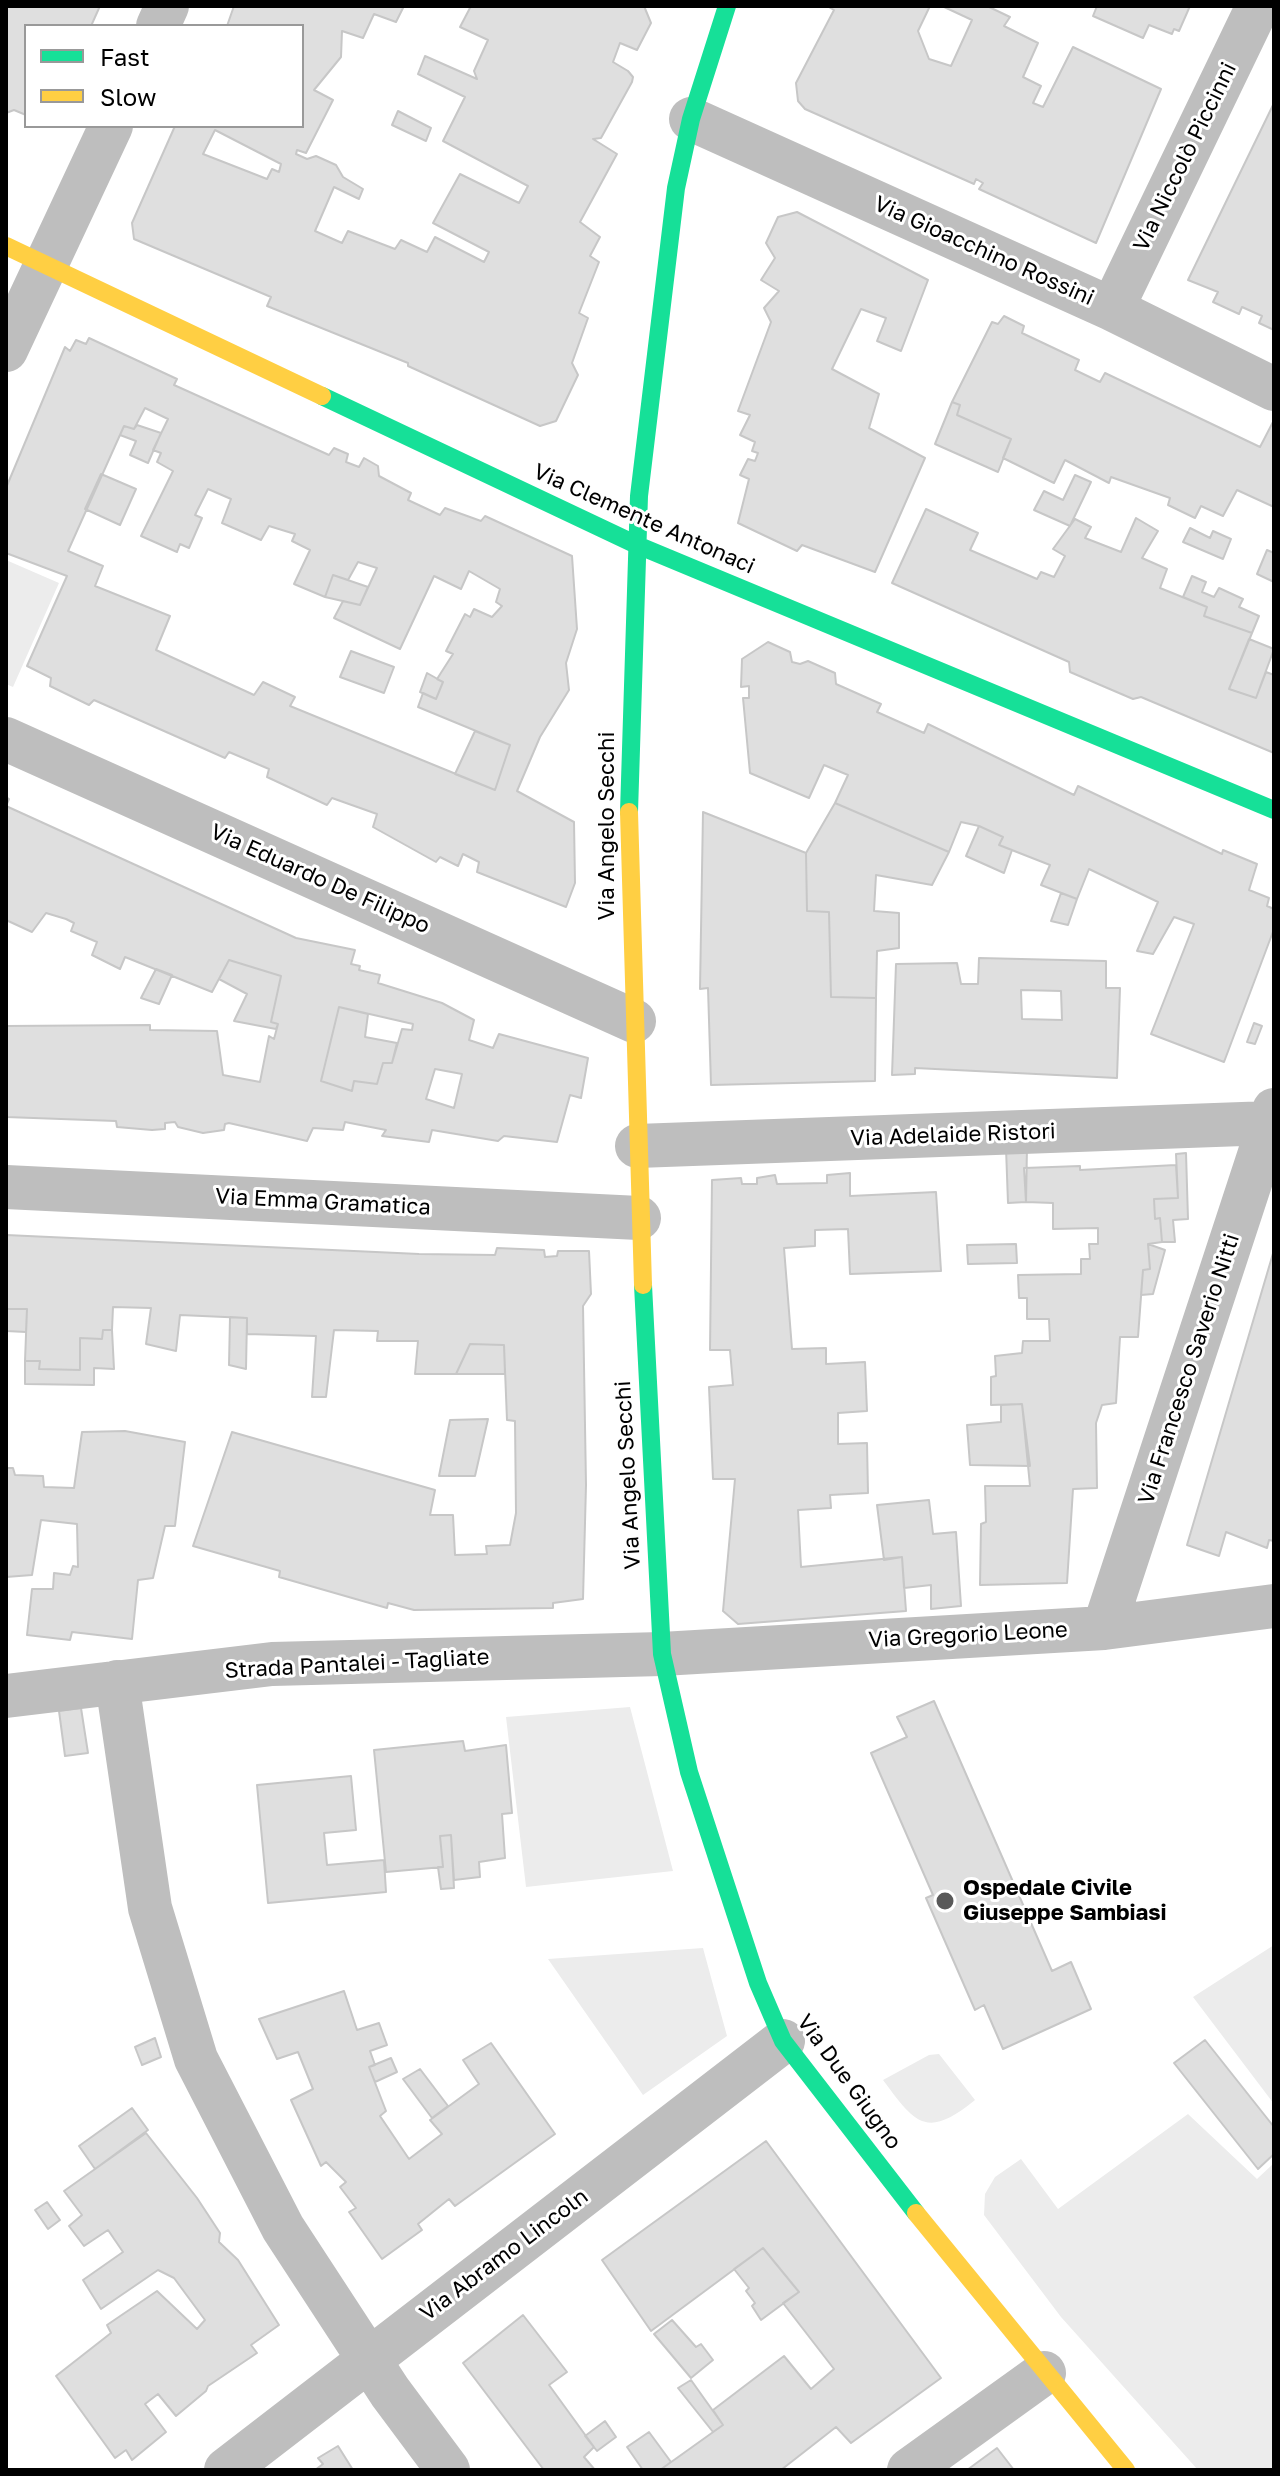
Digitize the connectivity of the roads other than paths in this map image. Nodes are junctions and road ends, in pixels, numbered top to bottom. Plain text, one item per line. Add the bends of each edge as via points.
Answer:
1 (727, 6) edge
2 (1258, 6) edge
3 (691, 119) junction
4 (110, 128) edge
5 (6, 246) edge
6 (46, 265) junction
7 (1112, 309) junction
8 (6, 350) edge
9 (1274, 389) edge
10 (637, 545) junction
11 (6, 739) edge
12 (1274, 810) edge
13 (634, 1021) junction
14 (1272, 1116) edge
15 (637, 1146) junction
16 (6, 1187) edge
17 (639, 1218) junction
18 (1274, 1606) edge
19 (1104, 1628) junction
20 (662, 1654) junction
21 (117, 1682) junction
22 (6, 1696) edge
23 (783, 2041) junction
24 (369, 2359) junction
25 (1044, 2373) junction
26 (226, 2470) edge
27 (448, 2470) edge
28 (909, 2470) edge
29 (1126, 2470) edge

1 - 3 street, Via Angelo Secchi
2 - 7 street, Via Niccolò Piccinni
3 - 7 street, Via Gioacchino Rossini
3 - 10 street, Via Angelo Secchi via 672,218
4 - 6 street
5 - 6 street, Via Clemente Antonaci
6 - 8 street
6 - 10 street, Via Clemente Antonaci
7 - 9 street, Via Gioacchino Rossini
10 - 12 street, Via Clemente Antonaci
10 - 13 street, Via Angelo Secchi via 628,853
11 - 13 street, Via Eduardo De Filippo
13 - 15 street, Via Angelo Secchi
14 - 15 street, Via Adelaide Ristori
14 - 19 street, Via Francesco Saverio Nitti
15 - 17 street, Via Angelo Secchi
16 - 17 street, Via Emma Gramatica
17 - 20 street, Via Angelo Secchi
18 - 19 street, Via Gregorio Leone
19 - 20 street, Via Gregorio Leone
20 - 21 street, Strada Pantalei - Tagliate via 272,1664
20 - 23 street, Via Due Giugno via 689,1772 758,1983
21 - 22 street, Strada Pantalei - Tagliate
21 - 24 street via 150,1908 196,2059 283,2228
23 - 24 street, Via Abramo Lincoln
23 - 25 street, Via Due Giugno
24 - 26 street, Via Abramo Lincoln
24 - 27 street
25 - 28 street
25 - 29 street, Via Due Giugno

